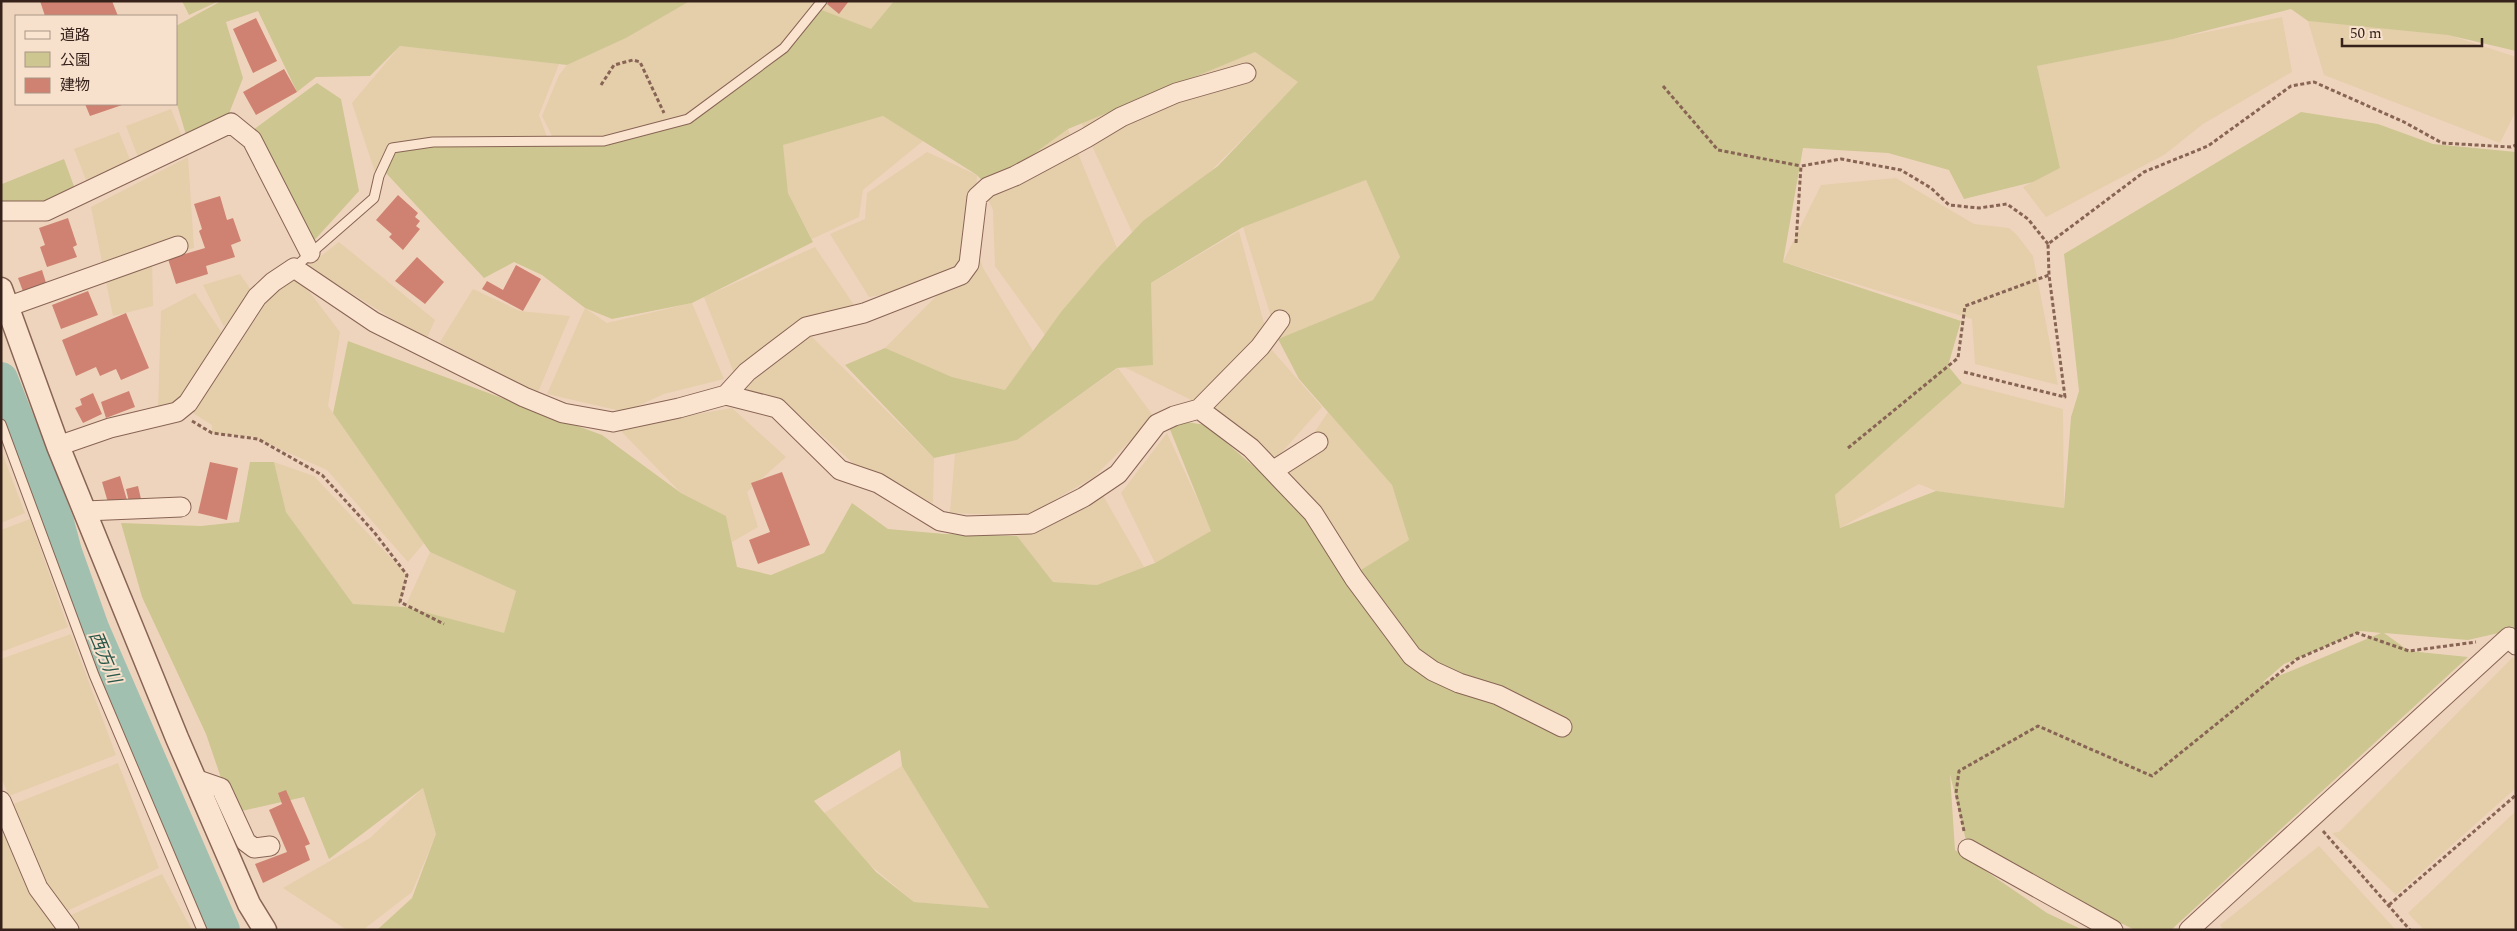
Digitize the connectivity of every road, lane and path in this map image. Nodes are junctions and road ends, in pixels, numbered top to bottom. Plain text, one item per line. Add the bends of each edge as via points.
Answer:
1 (822, 1) edge
2 (1246, 74) dead end
3 (601, 85) dead end
4 (1663, 86) dead end
5 (670, 124) junction
6 (2516, 145) edge
7 (1801, 166) junction
8 (1, 211) edge
9 (1796, 243) dead end
10 (2048, 244) junction
11 (178, 246) dead end
12 (310, 253) junction
13 (294, 268) junction
14 (2049, 275) junction
15 (4, 298) edge
16 (1280, 320) dead end
17 (1964, 372) dead end
18 (726, 395) junction
19 (1199, 410) junction
20 (177, 412) junction
21 (1, 424) edge
22 (1318, 442) dead end
23 (58, 446) junction
24 (1848, 448) dead end
25 (1274, 470) junction
26 (181, 507) dead end
27 (85, 511) junction
28 (444, 624) dead end
29 (2513, 639) edge
30 (1562, 727) dead end
31 (195, 779) junction
32 (2516, 795) edge
33 (1, 801) edge
34 (2311, 817) junction
35 (5, 824) edge
36 (270, 846) dead end
37 (1968, 849) joint
38 (2389, 905) junction
39 (69, 930) edge
40 (202, 930) edge
41 (265, 930) edge
42 (2113, 930) edge
43 (2188, 930) edge
44 (2410, 930) edge

1 - 5 lane via 784,48 762,66 688,119
2 - 18 street via 1176,93 1121,116 1015,176 988,187 977,198 969,264 961,274 864,313 806,327 747,372
3 - 5 path via 614,65 633,60 640,62
4 - 7 path via 1718,150
5 - 12 lane via 604,141 433,142 392,148 379,176 374,198
6 - 10 path via 2442,143 2404,122 2314,82 2291,86 2208,146 2144,172
7 - 9 path
7 - 10 path via 1841,159 1901,170 1931,188 1950,205 1979,208 2007,204 2028,219
8 - 12 street via 46,211 231,123 252,140
10 - 14 path
11 - 15 street
12 - 13 lane
13 - 18 street via 374,322 524,397 563,413 613,422
13 - 20 street via 257,297 188,404
14 - 17 path via 2065,397
14 - 24 path via 1964,306 1958,358
15 - 23 street
16 - 19 street via 1260,348
18 - 19 street via 777,408 840,470 878,483 940,520 966,526 1031,524 1084,497 1118,474 1156,424
19 - 25 street
20 - 23 street via 110,428
20 - 28 path via 212,433 258,439 322,475 374,532 407,575 400,602
21 - 40 lane via 94,675
22 - 25 street
23 - 27 street
25 - 30 street via 1313,512 1354,578 1412,656 1433,671 1498,695
26 - 27 street
27 - 31 street
29 - 34 street
29 - 37 path via 2409,651 2357,633 2297,659 2152,776 2038,726 1959,771 1956,793
31 - 36 street via 221,788 246,842 254,848
31 - 41 street via 249,904
32 - 38 path
33 - 35 street
34 - 38 path
34 - 43 street
35 - 39 street via 38,888
37 - 42 street
38 - 44 path

